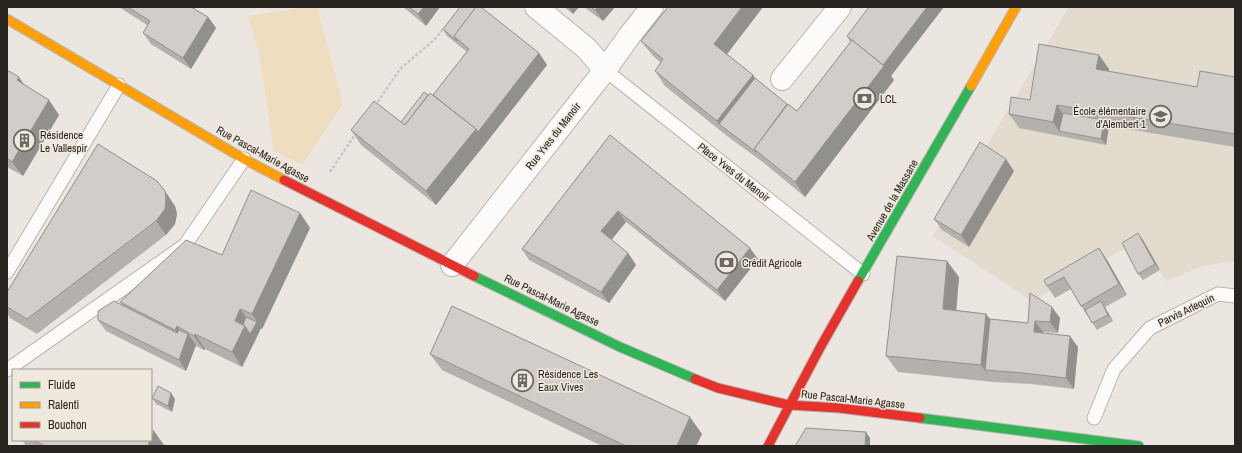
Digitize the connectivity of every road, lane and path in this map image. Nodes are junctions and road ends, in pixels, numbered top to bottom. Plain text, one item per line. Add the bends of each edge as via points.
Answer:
1 (536, 7) edge
2 (652, 7) edge
3 (840, 7) edge
4 (1016, 7) edge
5 (7, 19) edge
6 (448, 23) edge
7 (605, 70) junction
8 (782, 79) dead end
9 (119, 85) junction
10 (374, 107) edge
11 (357, 132) edge
12 (244, 159) junction
13 (314, 195) junction
14 (452, 265) junction
15 (7, 272) edge
16 (863, 274) junction
17 (1235, 296) edge
18 (7, 370) edge
19 (788, 405) junction
20 (1094, 418) dead end
21 (768, 446) edge
22 (1140, 446) edge

1 - 7 street via 586,48
2 - 7 street, Rue Yves du Manoir
3 - 8 street
4 - 16 street, Avenue de la Massane
5 - 9 street, Rue Pascal-Marie Agasse
6 - 10 path via 435,39 400,69
7 - 14 street, Rue Yves du Manoir
7 - 16 lane, Place Yves du Manoir
9 - 12 street, Rue Pascal-Marie Agasse
9 - 15 lane
11 - 13 path
12 - 13 street, Rue Pascal-Marie Agasse
12 - 18 lane via 185,245
13 - 14 street, Rue Pascal-Marie Agasse
14 - 19 street, Rue Pascal-Marie Agasse via 620,347 718,388
16 - 19 street, Avenue de la Massane
17 - 20 lane, Parvis Arlequin via 1218,294 1150,328 1114,369
19 - 21 street, Avenue de la Massane
19 - 22 street, Rue Pascal-Marie Agasse via 861,411

